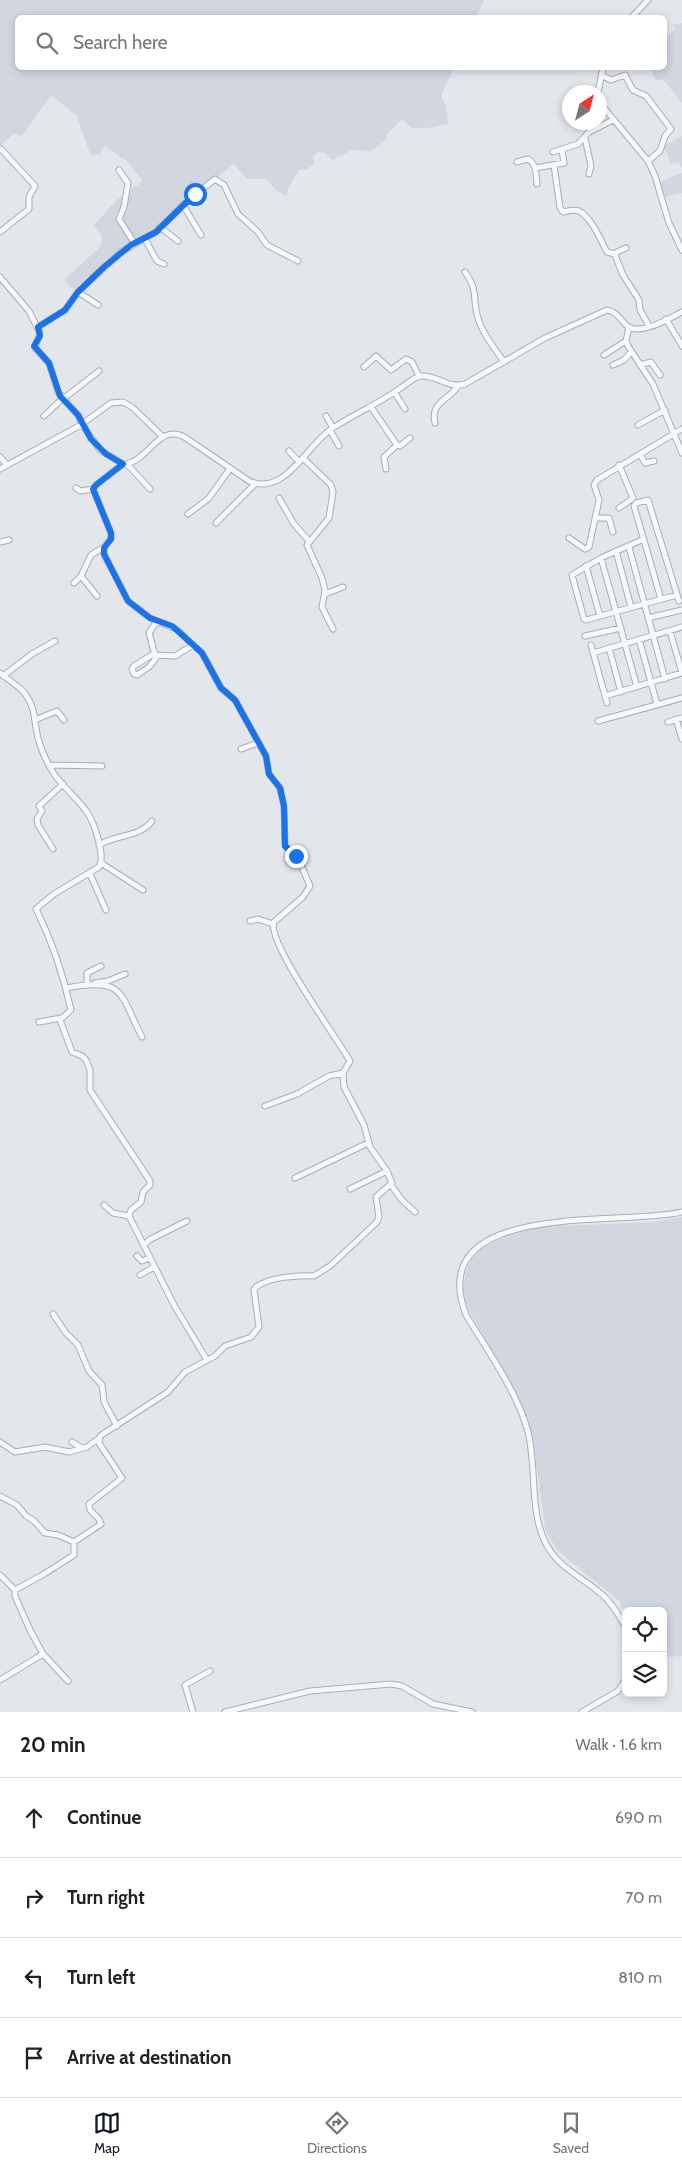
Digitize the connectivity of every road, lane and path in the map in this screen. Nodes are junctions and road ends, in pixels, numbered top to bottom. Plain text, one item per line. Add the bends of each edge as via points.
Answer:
1 (648, 0) edge
2 (634, 15) edge
3 (603, 70) edge
4 (601, 75) junction
5 (599, 85) edge
6 (607, 112) edge
7 (613, 120) junction
8 (584, 138) junction
9 (1, 149) edge
10 (562, 150) junction
11 (553, 152) dead end
12 (648, 161) junction
13 (517, 162) dead end
14 (554, 165) junction
15 (535, 168) junction
16 (119, 170) dead end
17 (589, 174) dead end
18 (537, 184) dead end
19 (183, 205) junction
20 (160, 227) junction
21 (0, 232) edge
22 (201, 235) dead end
23 (145, 239) junction
24 (178, 241) dead end
25 (134, 244) junction
26 (626, 248) dead end
27 (682, 250) edge
28 (615, 254) junction
29 (298, 261) dead end
30 (164, 264) dead end
31 (464, 272) dead end
32 (0, 278) edge
33 (78, 292) junction
34 (98, 305) dead end
35 (682, 312) edge
36 (666, 319) junction
37 (649, 326) junction
38 (38, 327) junction
39 (629, 327) junction
40 (626, 341) junction
41 (682, 346) edge
42 (632, 352) junction
43 (604, 355) dead end
44 (504, 362) junction
45 (613, 365) dead end
46 (640, 365) junction
47 (364, 367) dead end
48 (99, 370) dead end
49 (660, 375) dead end
50 (419, 376) junction
51 (458, 386) junction
52 (395, 393) junction
53 (63, 399) junction
54 (371, 407) junction
55 (405, 409) dead end
56 (664, 410) junction
57 (44, 416) dead end
58 (326, 416) dead end
59 (435, 423) dead end
60 (82, 425) junction
61 (638, 425) dead end
62 (332, 429) junction
63 (682, 429) edge
64 (672, 434) junction
65 (162, 436) junction
66 (410, 438) dead end
67 (397, 444) junction
68 (339, 446) dead end
69 (290, 451) dead end
70 (682, 453) edge
71 (640, 454) junction
72 (0, 457) edge
73 (301, 460) junction
74 (654, 461) dead end
75 (125, 464) junction
76 (8, 465) junction
77 (619, 465) junction
78 (0, 469) edge
79 (386, 469) dead end
80 (230, 470) junction
81 (255, 484) junction
82 (76, 488) dead end
83 (93, 489) junction
84 (150, 489) dead end
85 (279, 498) dead end
86 (619, 508) dead end
87 (188, 514) dead end
88 (596, 518) junction
89 (216, 523) dead end
90 (613, 532) dead end
91 (569, 538) dead end
92 (644, 539) junction
93 (9, 540) dead end
94 (309, 541) junction
95 (0, 542) edge
96 (629, 547) junction
97 (104, 548) junction
98 (616, 551) junction
99 (601, 558) junction
100 (586, 566) junction
101 (81, 576) junction
102 (74, 583) dead end
103 (343, 587) dead end
104 (324, 594) junction
105 (97, 596) dead end
106 (662, 599) junction
107 (645, 604) junction
108 (631, 607) junction
109 (682, 610) edge
110 (617, 612) junction
111 (600, 616) junction
112 (648, 618) junction
113 (156, 622) junction
114 (682, 627) edge
115 (621, 628) junction
116 (333, 629) dead end
117 (670, 631) junction
118 (653, 635) junction
119 (585, 636) dead end
120 (640, 639) junction
121 (55, 641) dead end
122 (625, 644) junction
123 (193, 645) junction
124 (591, 645) dead end
125 (609, 648) junction
126 (593, 653) junction
127 (155, 654) junction
128 (682, 673) edge
129 (2, 674) edge
130 (665, 679) junction
131 (651, 683) junction
132 (637, 687) junction
133 (620, 692) junction
134 (605, 696) junction
135 (682, 698) edge
136 (607, 703) dead end
137 (657, 704) junction
138 (37, 719) junction
139 (679, 719) edge
140 (64, 720) dead end
141 (598, 721) dead end
142 (668, 722) dead end
143 (682, 739) edge
144 (258, 743) junction
145 (241, 749) dead end
146 (49, 765) junction
147 (102, 766) dead end
148 (63, 784) junction
149 (152, 821) dead end
150 (99, 845) junction
151 (53, 849) dead end
152 (102, 863) junction
153 (90, 874) junction
154 (143, 890) dead end
155 (106, 910) dead end
156 (250, 921) dead end
157 (273, 924) junction
158 (101, 966) dead end
159 (125, 974) dead end
160 (88, 984) junction
161 (66, 988) junction
162 (60, 1018) junction
163 (39, 1022) dead end
164 (142, 1036) dead end
165 (343, 1073) junction
166 (265, 1106) dead end
167 (368, 1143) junction
168 (387, 1171) junction
169 (295, 1178) dead end
170 (392, 1186) junction
171 (350, 1189) dead end
172 (104, 1205) dead end
173 (415, 1212) dead end
174 (682, 1212) edge
175 (129, 1216) junction
176 (187, 1220) dead end
177 (144, 1245) junction
178 (137, 1256) dead end
179 (150, 1258) junction
180 (154, 1267) junction
181 (140, 1275) dead end
182 (53, 1314) dead end
183 (207, 1360) junction
184 (117, 1426) junction
185 (98, 1439) junction
186 (0, 1442) edge
187 (72, 1442) dead end
188 (83, 1448) junction
189 (0, 1496) edge
190 (74, 1542) junction
191 (0, 1575) edge
192 (15, 1590) junction
193 (622, 1621) edge
194 (43, 1654) junction
195 (210, 1671) dead end
196 (0, 1680) edge
197 (68, 1680) dead end
198 (622, 1685) edge
199 (193, 1712) edge
200 (225, 1712) edge
201 (472, 1712) edge
202 (582, 1712) edge

1 - 2 street
3 - 4 street
4 - 5 street
4 - 12 street via 611,80 626,75 633,90 646,96 671,128 660,151
6 - 7 street
7 - 8 street
7 - 12 street
8 - 10 street
8 - 17 street via 591,166
9 - 21 street via 35,186 29,197 29,209
10 - 11 street
10 - 14 street via 564,163
12 - 27 street via 669,223
13 - 15 street via 530,160
14 - 15 street
14 - 28 street via 560,208 563,212 581,212 607,252
15 - 18 street
16 - 25 street via 128,183 119,219
19 - 20 street
19 - 22 street
19 - 29 street via 217,178 238,214 267,245
20 - 23 street
20 - 24 street
23 - 25 street
23 - 30 street via 157,261
25 - 33 street
26 - 28 street
28 - 37 street
31 - 44 street via 474,287 479,321
32 - 38 street via 29,311
33 - 34 street
33 - 38 street via 65,310
35 - 36 street
36 - 37 street
36 - 41 street
37 - 39 street
38 - 53 street via 40,336 34,348 49,363 54,384
39 - 40 street
39 - 44 street via 614,312 605,310 545,338
40 - 42 street
40 - 43 street
42 - 45 street
42 - 46 street
44 - 51 street
46 - 49 street via 651,362
46 - 56 street via 653,384
47 - 50 street via 376,356 391,370 406,359 412,362
48 - 53 street
50 - 51 street
50 - 52 street
51 - 59 street via 450,396 436,404 433,411
52 - 54 street
52 - 55 street
53 - 57 street
53 - 60 street via 78,415
54 - 62 street
54 - 67 street
56 - 61 street
56 - 64 street
58 - 62 street
60 - 65 street via 112,402 123,402
60 - 75 street via 100,450
60 - 76 street
62 - 68 street
62 - 73 street
63 - 64 street
64 - 70 street
64 - 71 street
65 - 75 street via 147,452
65 - 80 street via 182,436
66 - 67 street via 400,446
67 - 79 street via 384,457
69 - 73 street
71 - 74 street via 645,463
71 - 77 street
72 - 76 street
73 - 81 street via 276,482
73 - 94 street via 331,486 333,492 329,518
75 - 83 street
75 - 84 street
76 - 78 street
77 - 86 street via 633,498
77 - 88 street via 595,482 599,500
80 - 81 street
80 - 87 street via 209,498
81 - 89 street
82 - 83 street via 80,491
83 - 97 street via 111,533 111,539
85 - 94 street via 294,524
88 - 90 street via 609,518
88 - 91 street via 588,550
92 - 96 street
92 - 106 street
92 - 106 street via 634,506 650,501 678,598
93 - 95 street
94 - 104 street via 307,548 321,575
96 - 98 street
96 - 107 street
97 - 101 street via 91,555
97 - 113 street via 128,601
98 - 99 street
98 - 108 street
99 - 100 street
99 - 110 street
100 - 111 street
100 - 111 street via 572,575 585,619
101 - 102 street
101 - 105 street
103 - 104 street
104 - 116 street via 322,607
106 - 107 street
107 - 108 street
107 - 112 street
108 - 110 street
109 - 112 street
110 - 111 street
110 - 115 street
112 - 118 street
113 - 123 street via 172,626
113 - 127 street via 149,635
114 - 117 street
115 - 119 street
115 - 122 street
117 - 118 street
117 - 128 street
118 - 120 street
118 - 130 street
120 - 122 street
120 - 131 street
121 - 129 street
122 - 125 street
122 - 132 street
123 - 127 street via 175,656
123 - 144 street via 205,658 221,688 235,700
124 - 126 street
125 - 126 street
125 - 133 street
126 - 134 street
127 - 127 street via 134,666 134,674 153,663
128 - 130 street
129 - 138 street via 26,694
130 - 131 street
131 - 132 street
131 - 137 street
132 - 133 street
133 - 134 street
134 - 136 street
135 - 137 street
137 - 141 street
138 - 140 street via 57,711
138 - 146 street via 36,727
139 - 142 street
139 - 143 street
144 - 145 street
144 - 157 street via 266,756 269,774 280,788 285,846 298,858 310,883 304,897
146 - 147 street
146 - 148 street
148 - 150 street via 88,813
148 - 151 street via 39,806 42,811 37,819
149 - 150 street via 141,831 111,838
150 - 152 street
152 - 153 street
152 - 154 street
153 - 155 street
153 - 161 street via 36,907 51,940
156 - 157 street via 258,919
157 - 165 street via 282,953 292,971 350,1061
158 - 160 street via 87,973
159 - 160 street via 108,982
160 - 161 street
160 - 164 street via 112,987 120,992
161 - 162 street via 71,1010
162 - 163 street
162 - 175 street via 72,1052 86,1060 90,1071 90,1090 150,1181 141,1202
165 - 166 street via 329,1076 297,1094
165 - 167 street via 344,1087 364,1125
167 - 168 street
167 - 169 street
168 - 170 street
168 - 171 street
170 - 173 street
170 - 183 street via 376,1197 378,1222 325,1270 314,1276 285,1278 256,1287 257,1331 245,1340 225,1346
172 - 175 street via 113,1213
174 - 193 street via 663,1217 554,1221 509,1231 484,1242 470,1253 461,1273 460,1299 466,1315 518,1405 528,1433 540,1529 546,1544 570,1573 610,1601
175 - 177 street
176 - 177 street
177 - 179 street
178 - 179 street via 142,1261
179 - 180 street
180 - 181 street
180 - 183 street
182 - 184 street via 78,1345 89,1371 102,1386 104,1402
183 - 184 street via 185,1372 168,1392
184 - 185 street
185 - 188 street
185 - 190 street via 122,1478 88,1506 101,1521 100,1525
186 - 188 street via 15,1452 45,1446 67,1452
187 - 188 street
189 - 190 street via 17,1505 45,1533
190 - 192 street via 72,1556
191 - 192 street
192 - 194 street
194 - 196 street
194 - 197 street
195 - 199 street via 185,1684
198 - 202 street via 618,1691
200 - 201 street via 310,1691 395,1684 433,1704

